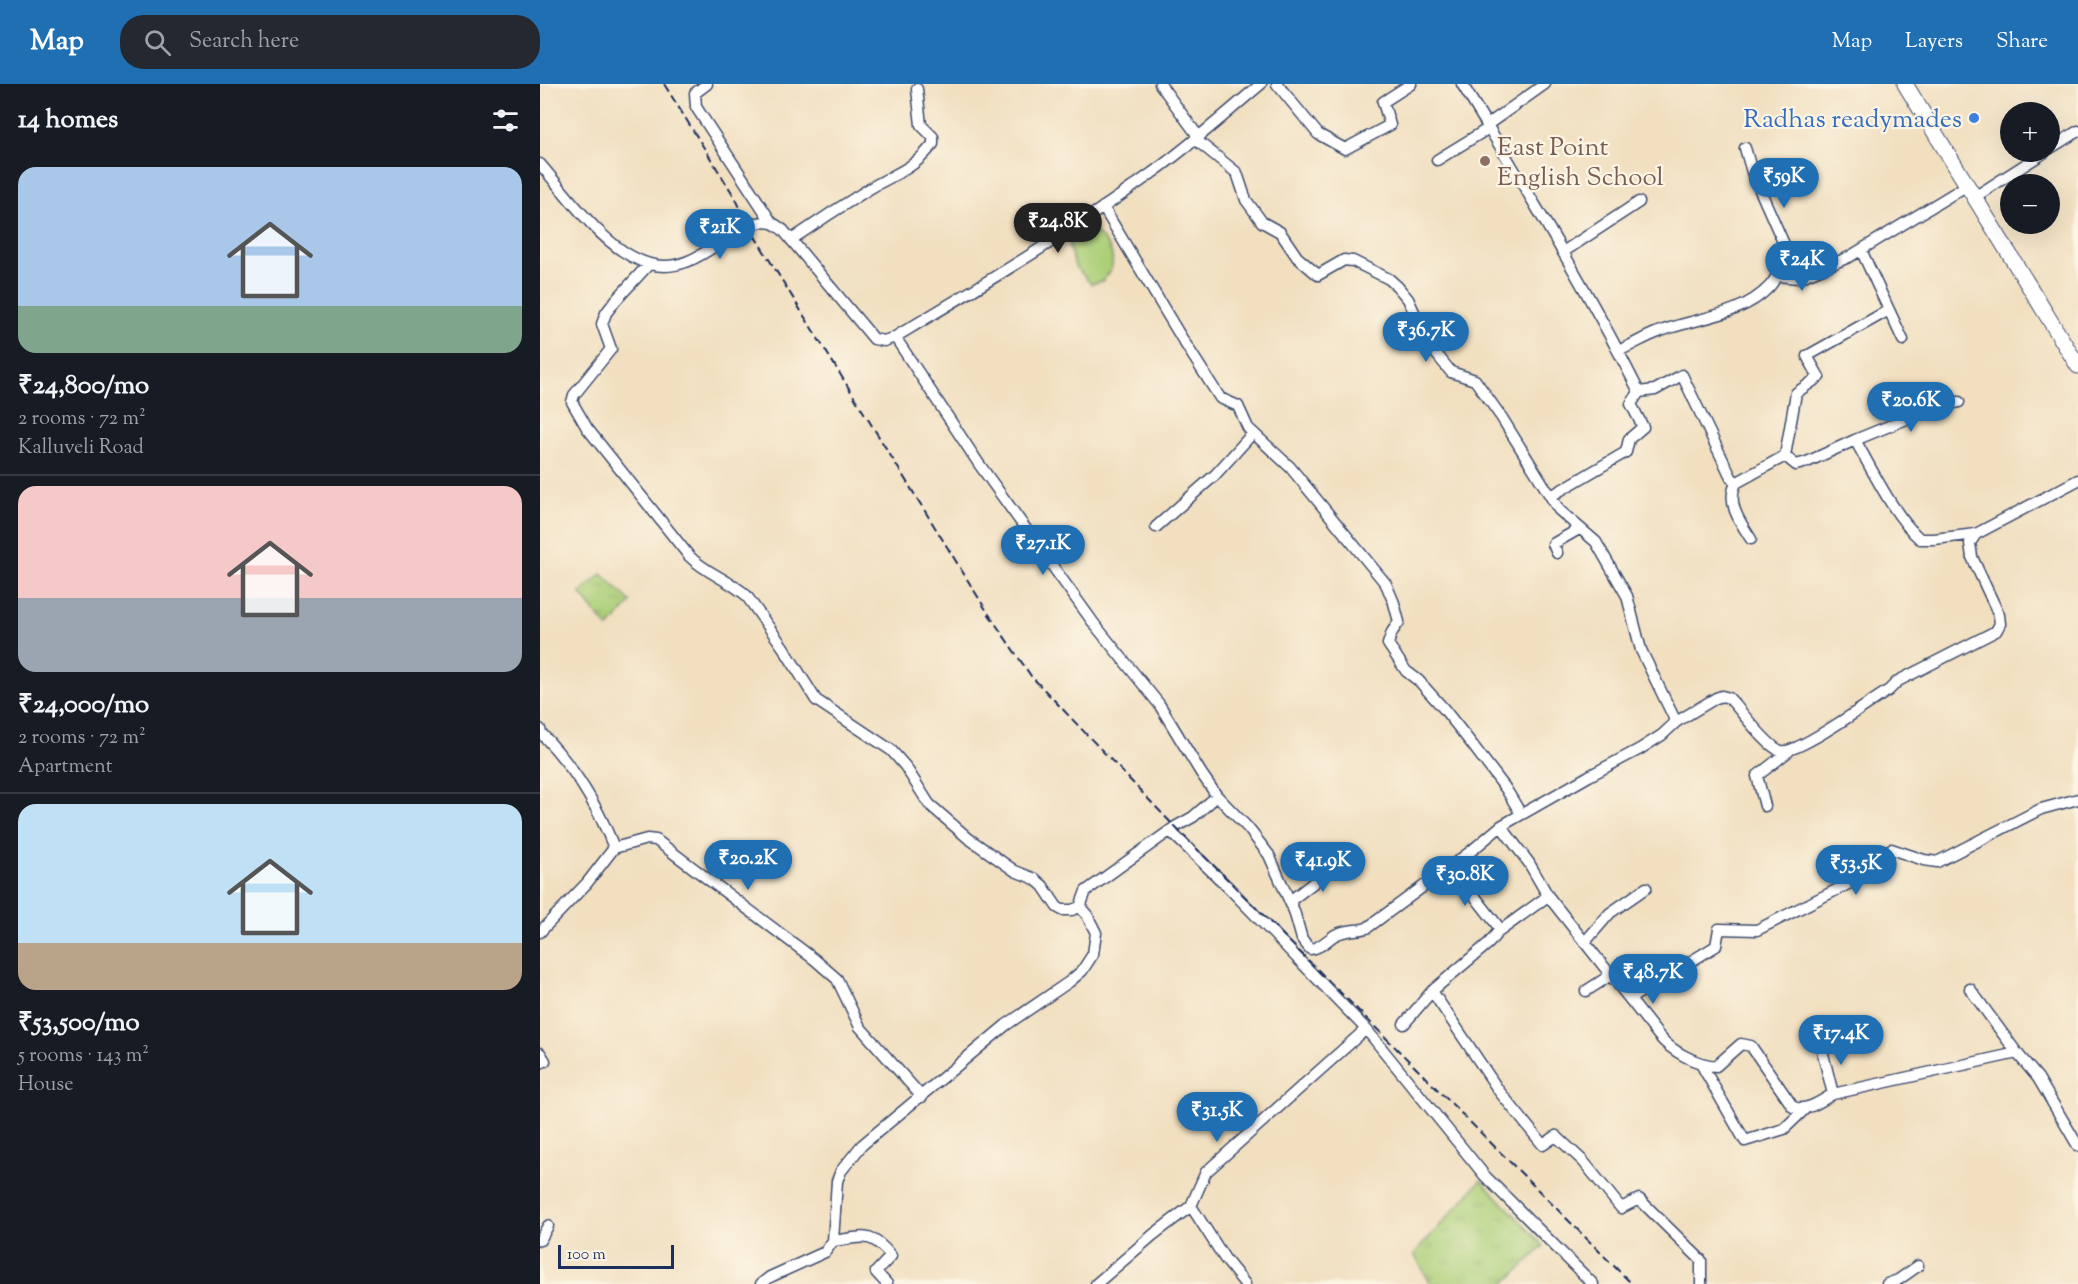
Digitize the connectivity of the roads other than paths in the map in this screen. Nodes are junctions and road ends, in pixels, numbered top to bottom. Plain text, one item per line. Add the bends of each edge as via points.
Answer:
1 (707, 84) edge
2 (1160, 84) edge
3 (1261, 84) edge
4 (1277, 84) edge
5 (1412, 84) edge
6 (1462, 84) edge
7 (1545, 84) edge
8 (1905, 84) edge
9 (918, 86) edge
10 (1488, 126) junction
11 (2078, 130) edge
12 (1196, 138) junction
13 (2060, 142) edge
14 (1744, 148) dead end
15 (1437, 160) dead end
16 (2025, 162) edge
17 (540, 164) edge
18 (1970, 192) junction
19 (1639, 202) dead end
20 (1104, 207) junction
21 (772, 223) junction
22 (791, 240) junction
23 (1861, 250) junction
24 (1563, 252) junction
25 (649, 264) junction
26 (1799, 278) junction
27 (1889, 310) junction
28 (895, 337) junction
29 (1903, 340) dead end
30 (1618, 351) junction
31 (2078, 366) edge
32 (1639, 392) junction
33 (1959, 402) dead end
34 (1253, 433) junction
35 (1855, 440) junction
36 (1785, 456) junction
37 (2078, 480) edge
38 (1736, 483) junction
39 (1551, 496) junction
40 (1156, 527) dead end
41 (1580, 529) junction
42 (1971, 537) junction
43 (1751, 539) dead end
44 (1557, 553) dead end
45 (1676, 722) junction
46 (540, 729) edge
47 (1790, 751) junction
48 (1217, 796) junction
49 (2078, 799) edge
50 (1765, 806) dead end
51 (1521, 814) junction
52 (1501, 826) junction
53 (1170, 831) junction
54 (614, 848) junction
55 (1339, 863) dead end
56 (1451, 866) junction
57 (1646, 888) dead end
58 (1548, 896) junction
59 (1290, 901) junction
60 (1080, 907) junction
61 (1501, 930) junction
62 (540, 932) edge
63 (1585, 942) junction
64 (1611, 975) junction
65 (1970, 989) dead end
66 (1432, 991) junction
67 (1586, 991) dead end
68 (1630, 998) junction
69 (1404, 1024) dead end
70 (1366, 1029) junction
71 (1821, 1046) dead end
72 (540, 1053) edge
73 (2017, 1053) junction
74 (540, 1063) edge
75 (1701, 1064) junction
76 (1833, 1094) junction
77 (922, 1096) junction
78 (1806, 1108) junction
79 (2078, 1146) edge
80 (1191, 1206) junction
81 (548, 1226) dead end
82 (540, 1240) edge
83 (833, 1241) junction
84 (1918, 1266) dead end
85 (761, 1284) edge
86 (887, 1284) edge
87 (1096, 1284) edge
88 (1245, 1284) edge
89 (1593, 1284) edge
90 (1701, 1284) edge
91 (1887, 1284) edge

1 - 21 street via 695,93 696,107
2 - 12 street
3 - 12 street
4 - 5 street via 1318,134 1345,149 1390,124 1383,102
6 - 10 street
7 - 10 street
8 - 18 highway
9 - 22 street via 921,125 933,138 922,159
10 - 15 street
10 - 24 street
11 - 13 street
12 - 20 street
12 - 39 street via 1237,173 1246,200 1262,222 1280,232 1297,257 1318,274 1344,260 1353,261 1397,286 1408,299 1430,345 1450,372 1474,380 1484,391
14 - 26 street
16 - 18 street
17 - 25 street via 611,241
18 - 23 street
18 - 31 highway
19 - 24 street
20 - 28 street
20 - 34 street via 1211,385 1220,398 1238,406
21 - 22 street
21 - 25 street via 749,227 693,260 671,268
22 - 28 street via 874,339
23 - 26 street
23 - 27 street
24 - 30 street
25 - 60 street via 606,313 602,324 611,349 574,395 572,402 587,428 689,556 746,596 816,700 891,750 929,804 968,838 1016,871 1035,879 1057,907
26 - 30 street via 1777,276 1771,286 1734,309 1661,331
27 - 29 street
27 - 36 street via 1807,356 1819,377 1796,393
28 - 48 street via 979,464 1123,662 1159,704
30 - 32 street
32 - 38 street via 1655,390 1682,375
32 - 39 street via 1631,404 1643,427 1629,439 1626,452
33 - 35 street via 1938,406
34 - 40 street via 1215,475
34 - 51 street via 1290,467 1386,584 1399,622 1388,644 1471,743
35 - 36 street via 1796,465
35 - 42 street via 1909,530 1920,539
36 - 38 street
37 - 42 street
38 - 43 street via 1732,492 1736,516
39 - 41 street via 1559,510
41 - 44 street via 1553,543
41 - 45 street via 1596,542 1627,597 1641,650
42 - 47 street via 1972,556 1999,615 1996,631 1913,672 1816,738
45 - 47 street via 1722,696 1730,698 1771,746
45 - 51 street via 1640,749
46 - 54 street via 590,796
47 - 50 street via 1757,776
48 - 53 street
48 - 59 street via 1269,855
49 - 68 street via 2041,809 1937,862 1891,849 1854,881 1756,930 1719,929 1716,946
51 - 52 street
52 - 56 street
52 - 58 street
53 - 60 street via 1086,891
53 - 70 street
54 - 62 street
54 - 77 street via 656,840 814,959 837,979 860,1027
55 - 59 street
56 - 59 street via 1368,928 1348,929 1315,949 1306,946 1302,939
56 - 61 street
57 - 63 street via 1610,913
58 - 61 street
58 - 63 street
60 - 77 street via 1096,933 1093,954 1082,971 1006,1025
61 - 66 street
63 - 64 street
64 - 67 street
64 - 68 street
65 - 73 street
66 - 69 street
66 - 90 street via 1499,1091 1543,1145 1556,1136 1583,1161 1621,1208 1640,1199 1701,1260
68 - 75 street via 1665,1044
70 - 80 street via 1206,1172
70 - 89 street via 1485,1176
71 - 76 street
72 - 74 street via 544,1061
73 - 76 street
73 - 79 street via 2038,1078
75 - 78 street via 1716,1066 1745,1043 1793,1107
75 - 78 street via 1745,1141 1784,1129
76 - 78 street
77 - 83 street via 862,1145 842,1171 835,1193
80 - 87 street
80 - 88 street
81 - 82 street
83 - 85 street via 825,1252
83 - 86 street via 866,1236 879,1241 891,1256 876,1272
84 - 91 street

